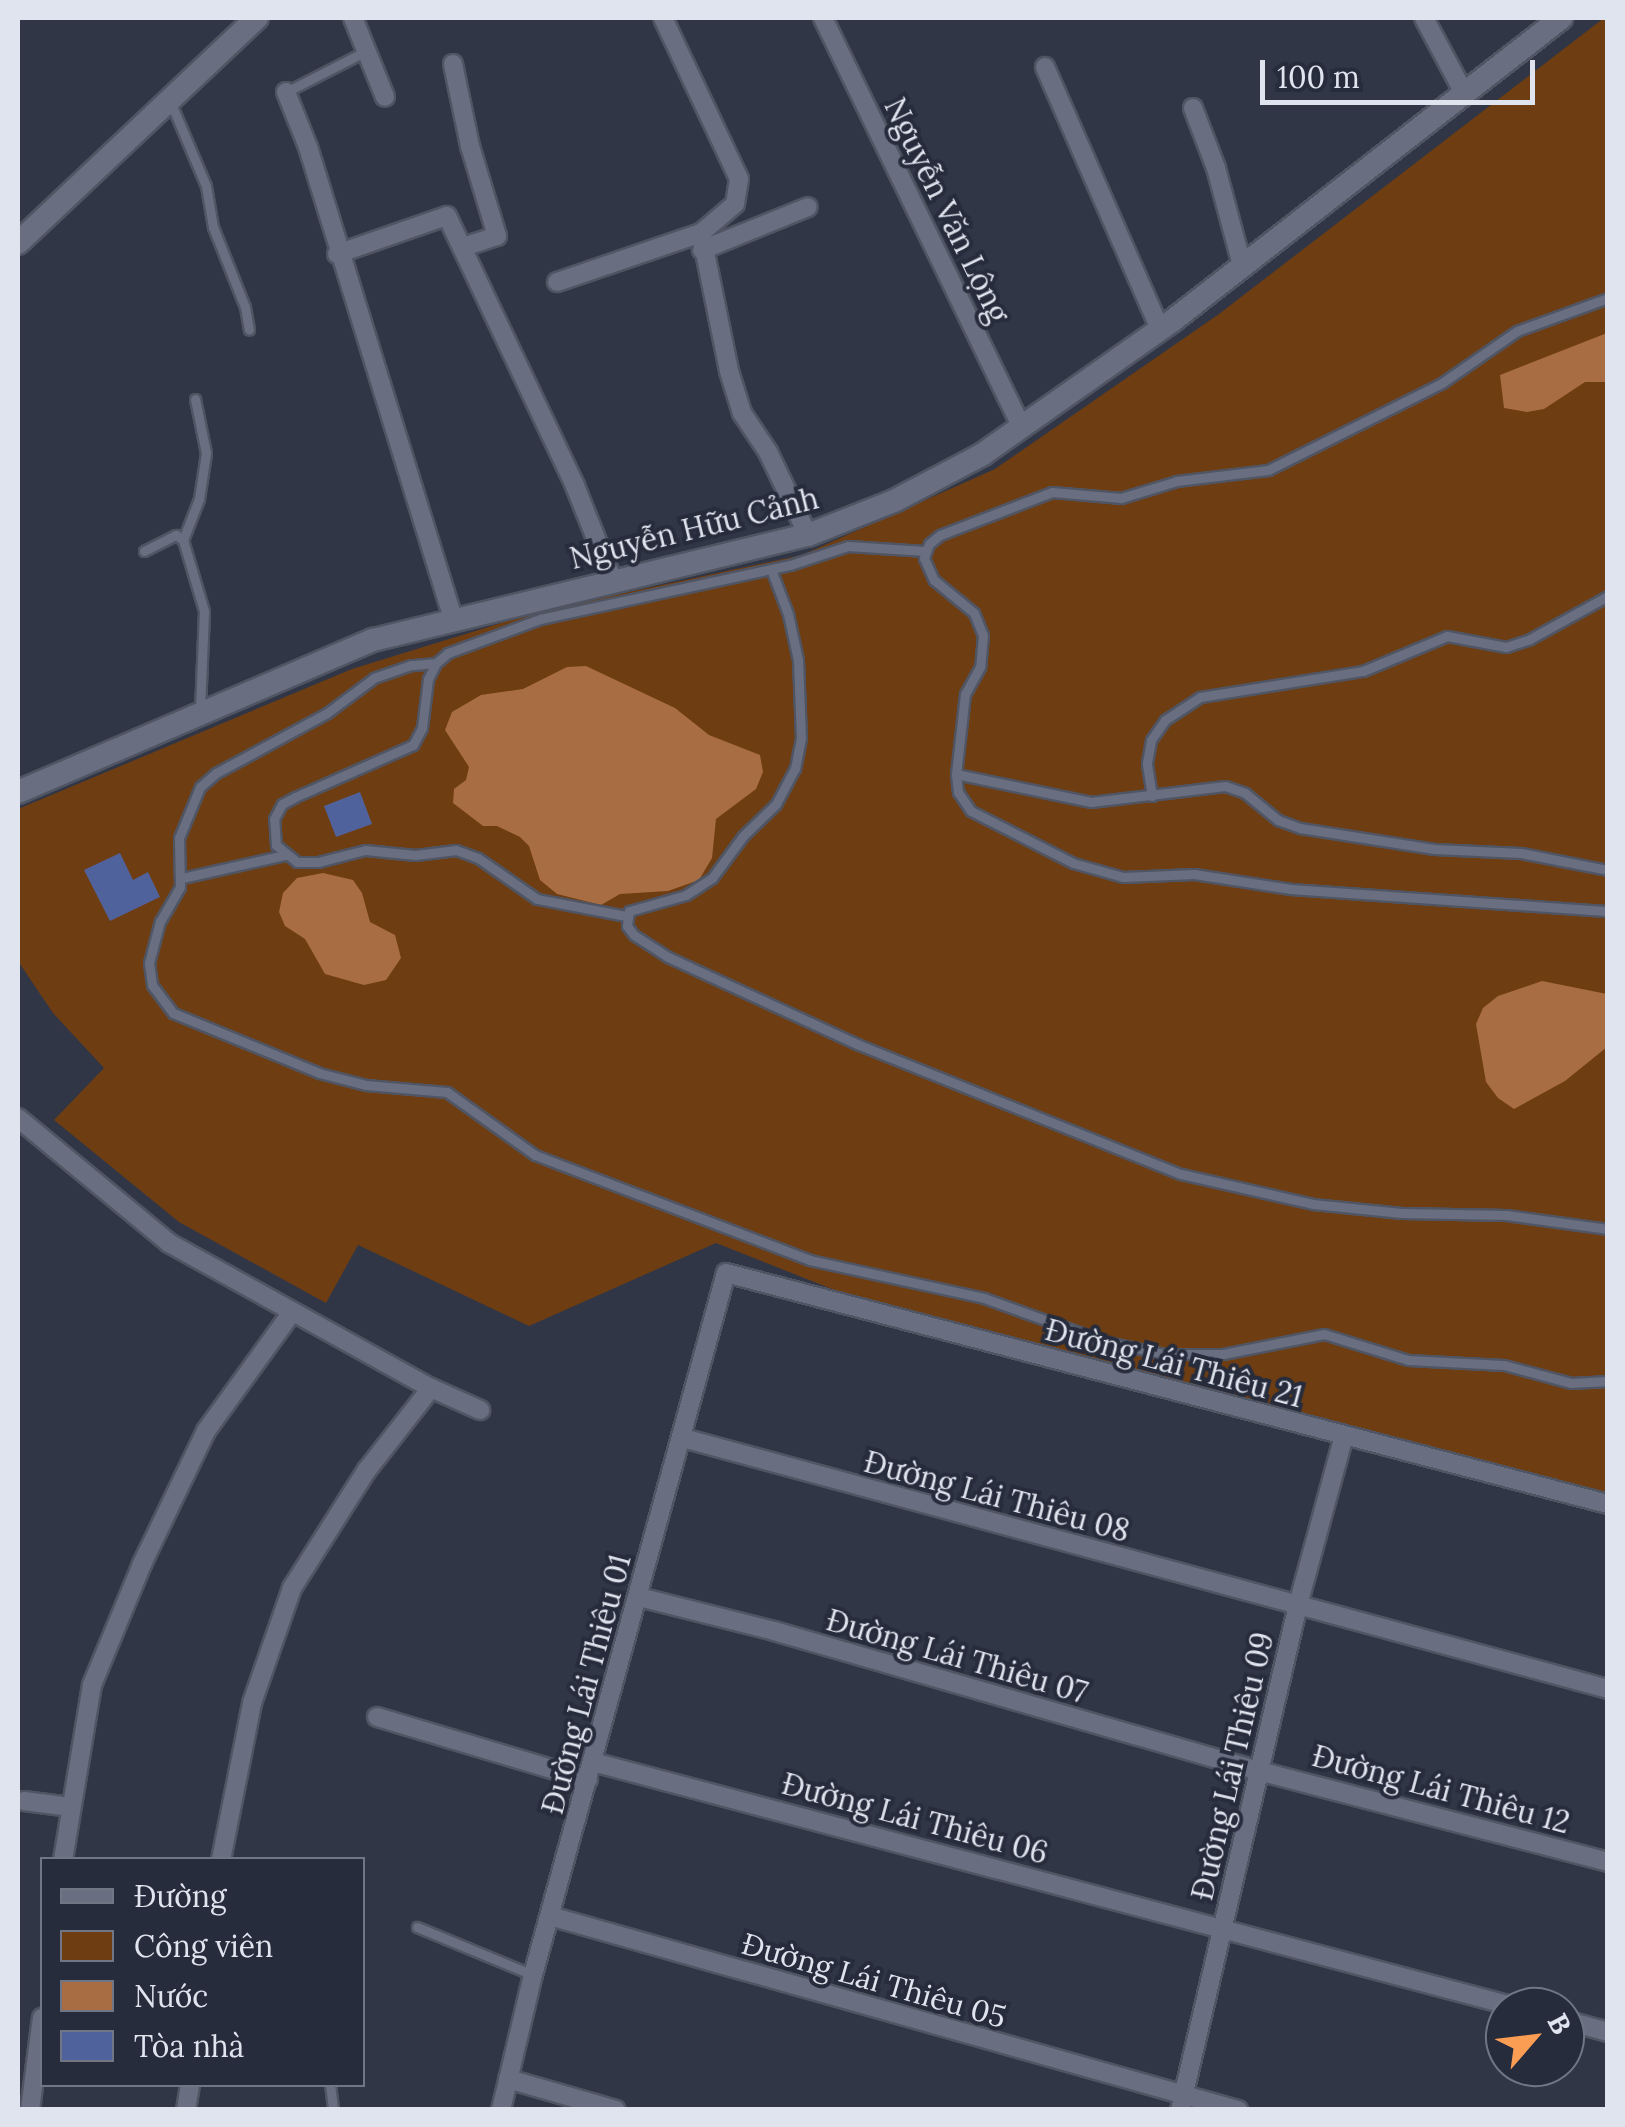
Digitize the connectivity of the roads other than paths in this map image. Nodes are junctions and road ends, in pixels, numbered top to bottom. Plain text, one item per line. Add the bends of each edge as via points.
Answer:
1 (257, 18) edge
2 (352, 18) edge
3 (664, 18) edge
4 (823, 18) edge
5 (1424, 18) edge
6 (1561, 18) edge
7 (366, 51) junction
8 (453, 64) dead end
9 (1045, 67) dead end
10 (286, 92) joint
11 (1464, 94) junction
12 (385, 97) dead end
13 (169, 98) junction
14 (1192, 108) dead end
15 (808, 207) dead end
16 (701, 241) junction
17 (18, 244) edge
18 (463, 246) junction
19 (337, 254) junction
20 (1242, 265) junction
21 (557, 282) dead end
22 (1608, 298) edge
23 (1160, 329) junction
24 (249, 330) dead end
25 (195, 399) dead end
26 (1022, 427) junction
27 (808, 535) junction
28 (182, 540) junction
29 (144, 550) dead end
30 (925, 550) junction
31 (771, 569) junction
32 (613, 581) junction
33 (1608, 596) edge
34 (453, 618) junction
35 (436, 663) junction
36 (200, 714) junction
37 (956, 774) junction
38 (18, 792) edge
39 (1152, 796) junction
40 (284, 855) junction
41 (1608, 870) edge
42 (182, 878) junction
43 (1608, 911) edge
44 (626, 916) junction
45 (18, 1118) edge
46 (1608, 1229) edge
47 (726, 1273) joint
48 (292, 1312) junction
49 (1608, 1381) edge
50 (431, 1388) junction
51 (480, 1410) dead end
52 (1344, 1436) junction
53 (682, 1438) junction
54 (1608, 1504) edge
55 (638, 1597) junction
56 (1298, 1605) junction
57 (1608, 1690) edge
58 (377, 1716) dead end
59 (590, 1771) junction
60 (1259, 1771) junction
61 (20, 1799) edge
62 (71, 1806) junction
63 (63, 1857) edge
64 (221, 1857) edge
65 (1608, 1862) edge
66 (550, 1916) junction
67 (417, 1927) dead end
68 (1222, 1927) junction
69 (533, 1975) junction
70 (1485, 1999) edge
71 (40, 2033) edge
72 (508, 2080) junction
73 (1182, 2102) edge
74 (30, 2110) edge
75 (501, 2110) edge
76 (616, 2110) edge
77 (1238, 2110) edge

1 - 13 street
2 - 7 street
3 - 16 street via 739,179 735,204
4 - 26 street, Nguyễn Văn Lộng
5 - 11 street
6 - 11 street, Nguyễn Hữu Cảnh
7 - 10 lane
7 - 12 street
8 - 18 street via 497,236
9 - 23 street
10 - 19 street
11 - 20 street, Nguyễn Hữu Cảnh
13 - 17 street
13 - 24 lane via 206,186
14 - 20 street
15 - 16 street
16 - 21 street
16 - 27 street via 742,413
18 - 19 street via 447,216
18 - 32 street
19 - 34 street
20 - 23 street, Nguyễn Hữu Cảnh
22 - 30 lane via 1517,331 1429,390 1268,470 1177,481 1122,498 1052,492 940,536
23 - 26 street, Nguyễn Hữu Cảnh
25 - 28 lane via 206,453 199,500
26 - 27 street, Nguyễn Hữu Cảnh via 894,501
27 - 32 street, Nguyễn Hữu Cảnh
28 - 29 lane via 176,535
28 - 36 lane via 204,611
30 - 31 lane via 863,544
30 - 37 lane via 929,573 967,604 983,635 980,667 965,694
31 - 35 lane via 540,619
31 - 44 lane via 798,660 801,738 795,768 776,804 712,878 686,894 638,904
32 - 34 street, Nguyễn Hữu Cảnh
33 - 39 lane via 1506,647 1447,636 1392,662 1333,678 1200,697 1177,709 1151,740
34 - 36 street, Nguyễn Hữu Cảnh via 342,651
35 - 40 lane via 413,745 282,804 272,828
35 - 42 lane via 374,678 328,714 208,779 180,838
36 - 38 street, Nguyễn Hữu Cảnh
37 - 39 lane via 1067,800 1115,803
37 - 43 lane via 971,811 1105,874 1194,874 1292,889
39 - 41 lane via 1224,786 1300,828 1521,853
40 - 42 lane
40 - 44 lane via 306,863 365,850 456,850 478,858 524,894
42 - 49 lane via 160,920 148,970 156,993 181,1018 342,1080 447,1092 536,1154 810,1260 950,1289 1106,1342 1164,1354 1238,1352 1324,1334 1428,1363 1504,1365 1572,1383
44 - 46 lane via 634,935 668,957 937,1078 1182,1174 1328,1206 1506,1215
45 - 48 street via 169,1243
47 - 52 street, Đường Lái Thiêu 21
47 - 53 street, Đường Lái Thiêu 01
48 - 50 street
48 - 62 street via 206,1431 142,1564 92,1686
50 - 51 street
50 - 64 street via 367,1470 292,1588 252,1704
52 - 54 street, Đường Lái Thiêu 21
52 - 56 street, Đường Lái Thiêu 09
53 - 55 street, Đường Lái Thiêu 01
53 - 56 street, Đường Lái Thiêu 08
55 - 59 street, Đường Lái Thiêu 01
55 - 60 street, Đường Lái Thiêu 07
56 - 57 street, Đường Lái Thiêu 08
56 - 60 street, Đường Lái Thiêu 09
58 - 59 street, Đường Lái Thiêu 06
59 - 66 street, Đường Lái Thiêu 01
59 - 68 street, Đường Lái Thiêu 06
60 - 65 street, Đường Lái Thiêu 12
60 - 68 street, Đường Lái Thiêu 09
61 - 62 street
62 - 63 street
66 - 69 street, Đường Lái Thiêu 01
66 - 73 street, Đường Lái Thiêu 05
67 - 69 lane
68 - 70 street, Đường Lái Thiêu 06
68 - 73 street, Đường Lái Thiêu 09
69 - 72 street, Đường Lái Thiêu 01
71 - 74 street
72 - 75 street, Đường Lái Thiêu 01
72 - 76 street
73 - 77 street, Đường Lái Thiêu 05

